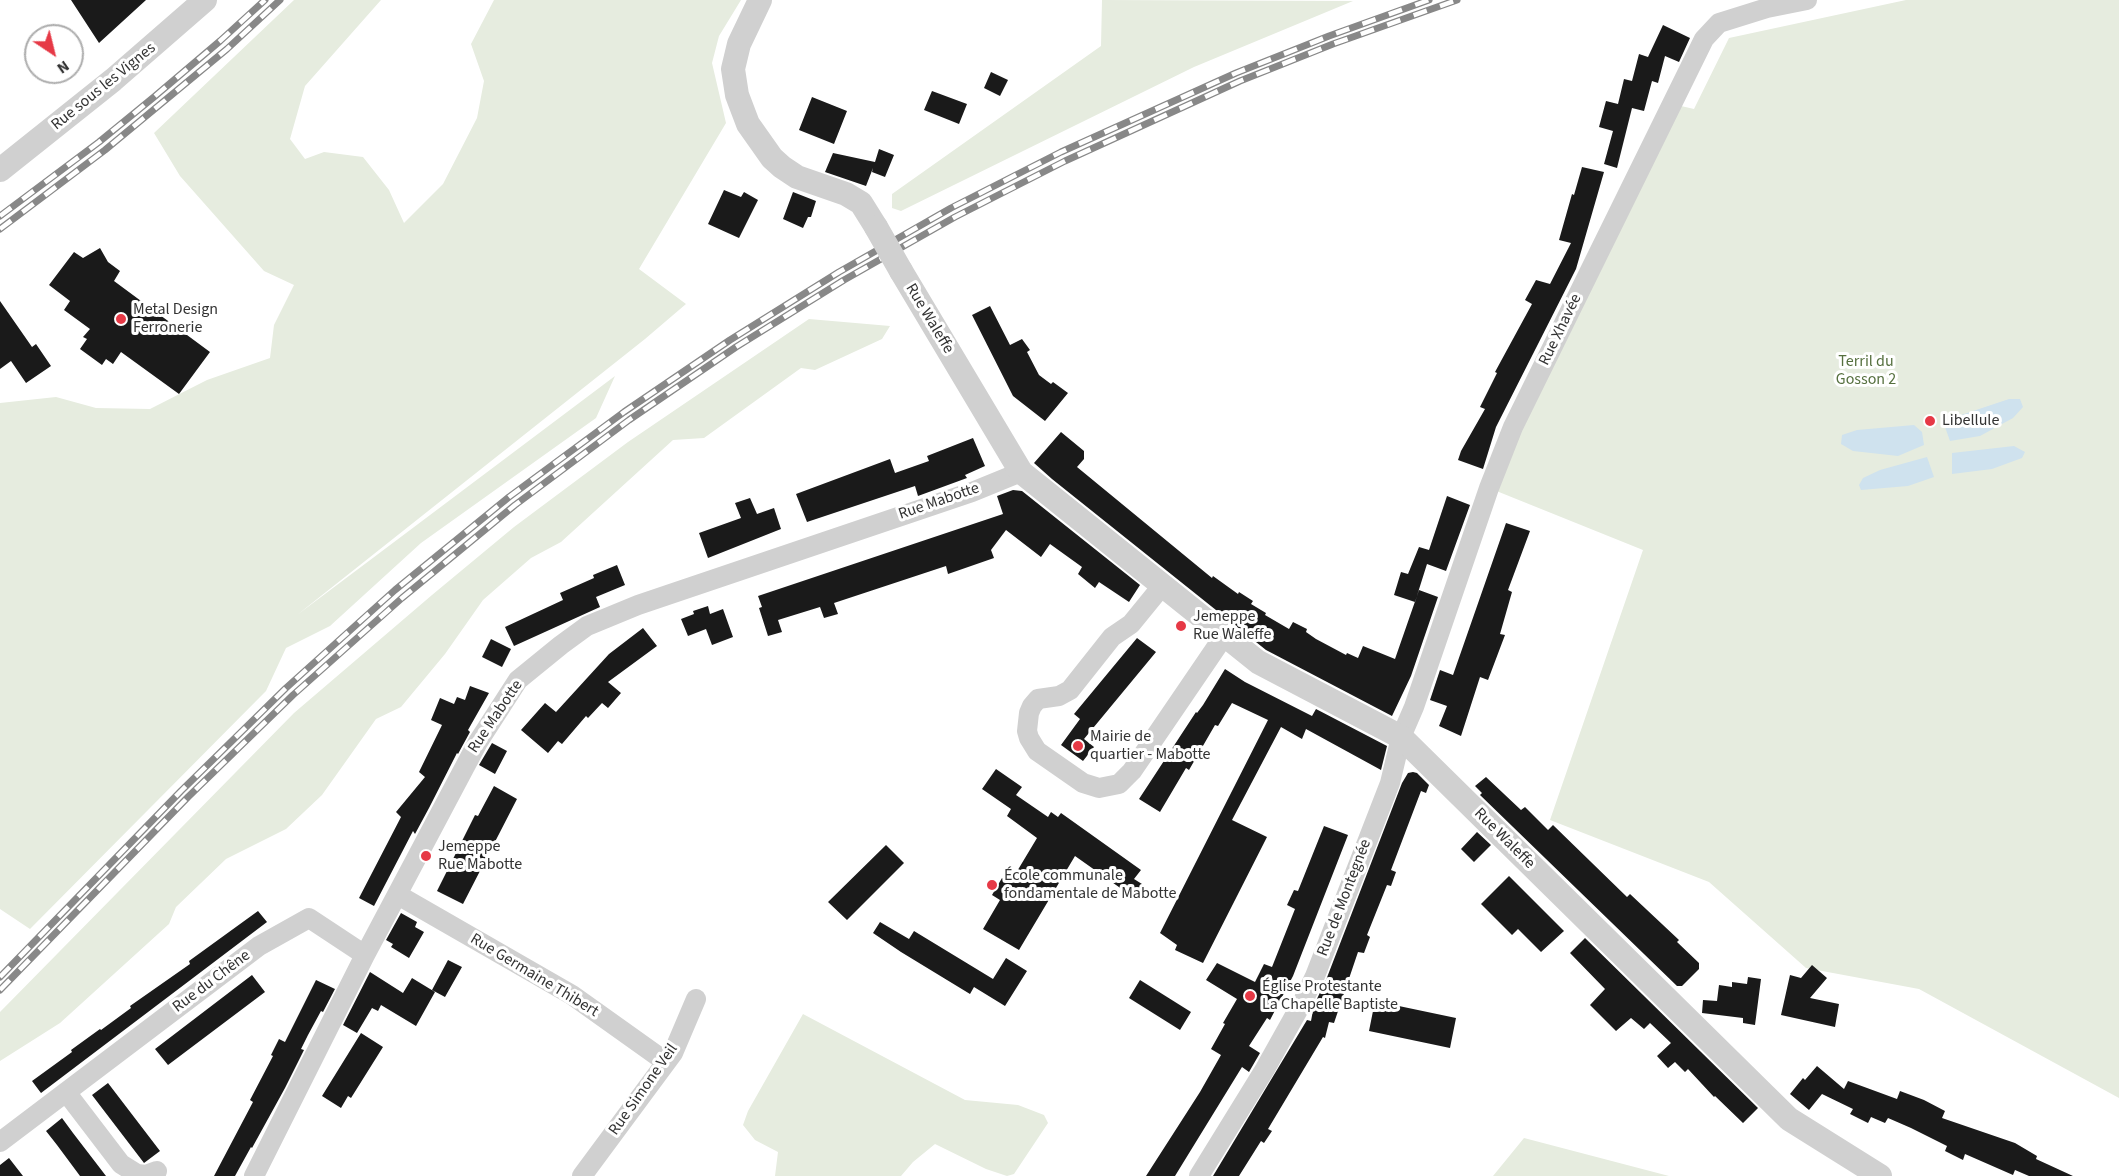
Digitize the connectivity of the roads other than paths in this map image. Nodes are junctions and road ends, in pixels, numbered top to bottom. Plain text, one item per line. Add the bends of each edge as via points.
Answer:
1 (205, 0) edge
2 (760, 0) edge
3 (1807, 0) edge
4 (0, 170) edge
5 (1021, 472) junction
6 (1162, 586) junction
7 (1224, 636) junction
8 (1401, 737) junction
9 (398, 895) junction
10 (365, 955) junction
11 (696, 999) dead end
12 (666, 1062) junction
13 (66, 1092) junction
14 (0, 1142) edge
15 (157, 1171) dead end
16 (254, 1176) edge
17 (582, 1176) edge
18 (1199, 1176) edge
19 (1880, 1176) edge

1 - 4 street, Rue sous les Vignes via 140,58
2 - 5 street, Rue Waleffe, bridge via 739,44 733,69 748,124 772,158 797,177 861,202
3 - 8 street, Rue Xhavée via 1719,23 1704,39 1513,427
5 - 6 street, Rue Waleffe
5 - 9 street, Rue Mabotte via 587,626 518,680 478,742
6 - 7 street, Rue Waleffe
6 - 7 street via 1131,624 1112,637 1070,690 1038,699 1032,706 1027,731 1037,751 1083,783 1099,788 1119,784 1132,771
7 - 8 street, Rue Waleffe via 1258,662
8 - 18 street, Rue de Montegnée via 1390,783 1311,984 1265,1070
8 - 19 street, Rue Waleffe via 1789,1119
9 - 10 street, Rue Mabotte
9 - 12 street, Rue Germaine Thibert via 572,995
10 - 13 street, Rue du Chêne via 309,918 259,946
10 - 16 street, Rue Mabotte
11 - 12 street, Rue Simone Veil via 680,1040
12 - 17 street, Rue Simone Veil
13 - 14 street, Rue du Chêne
13 - 15 street via 121,1164 137,1174

